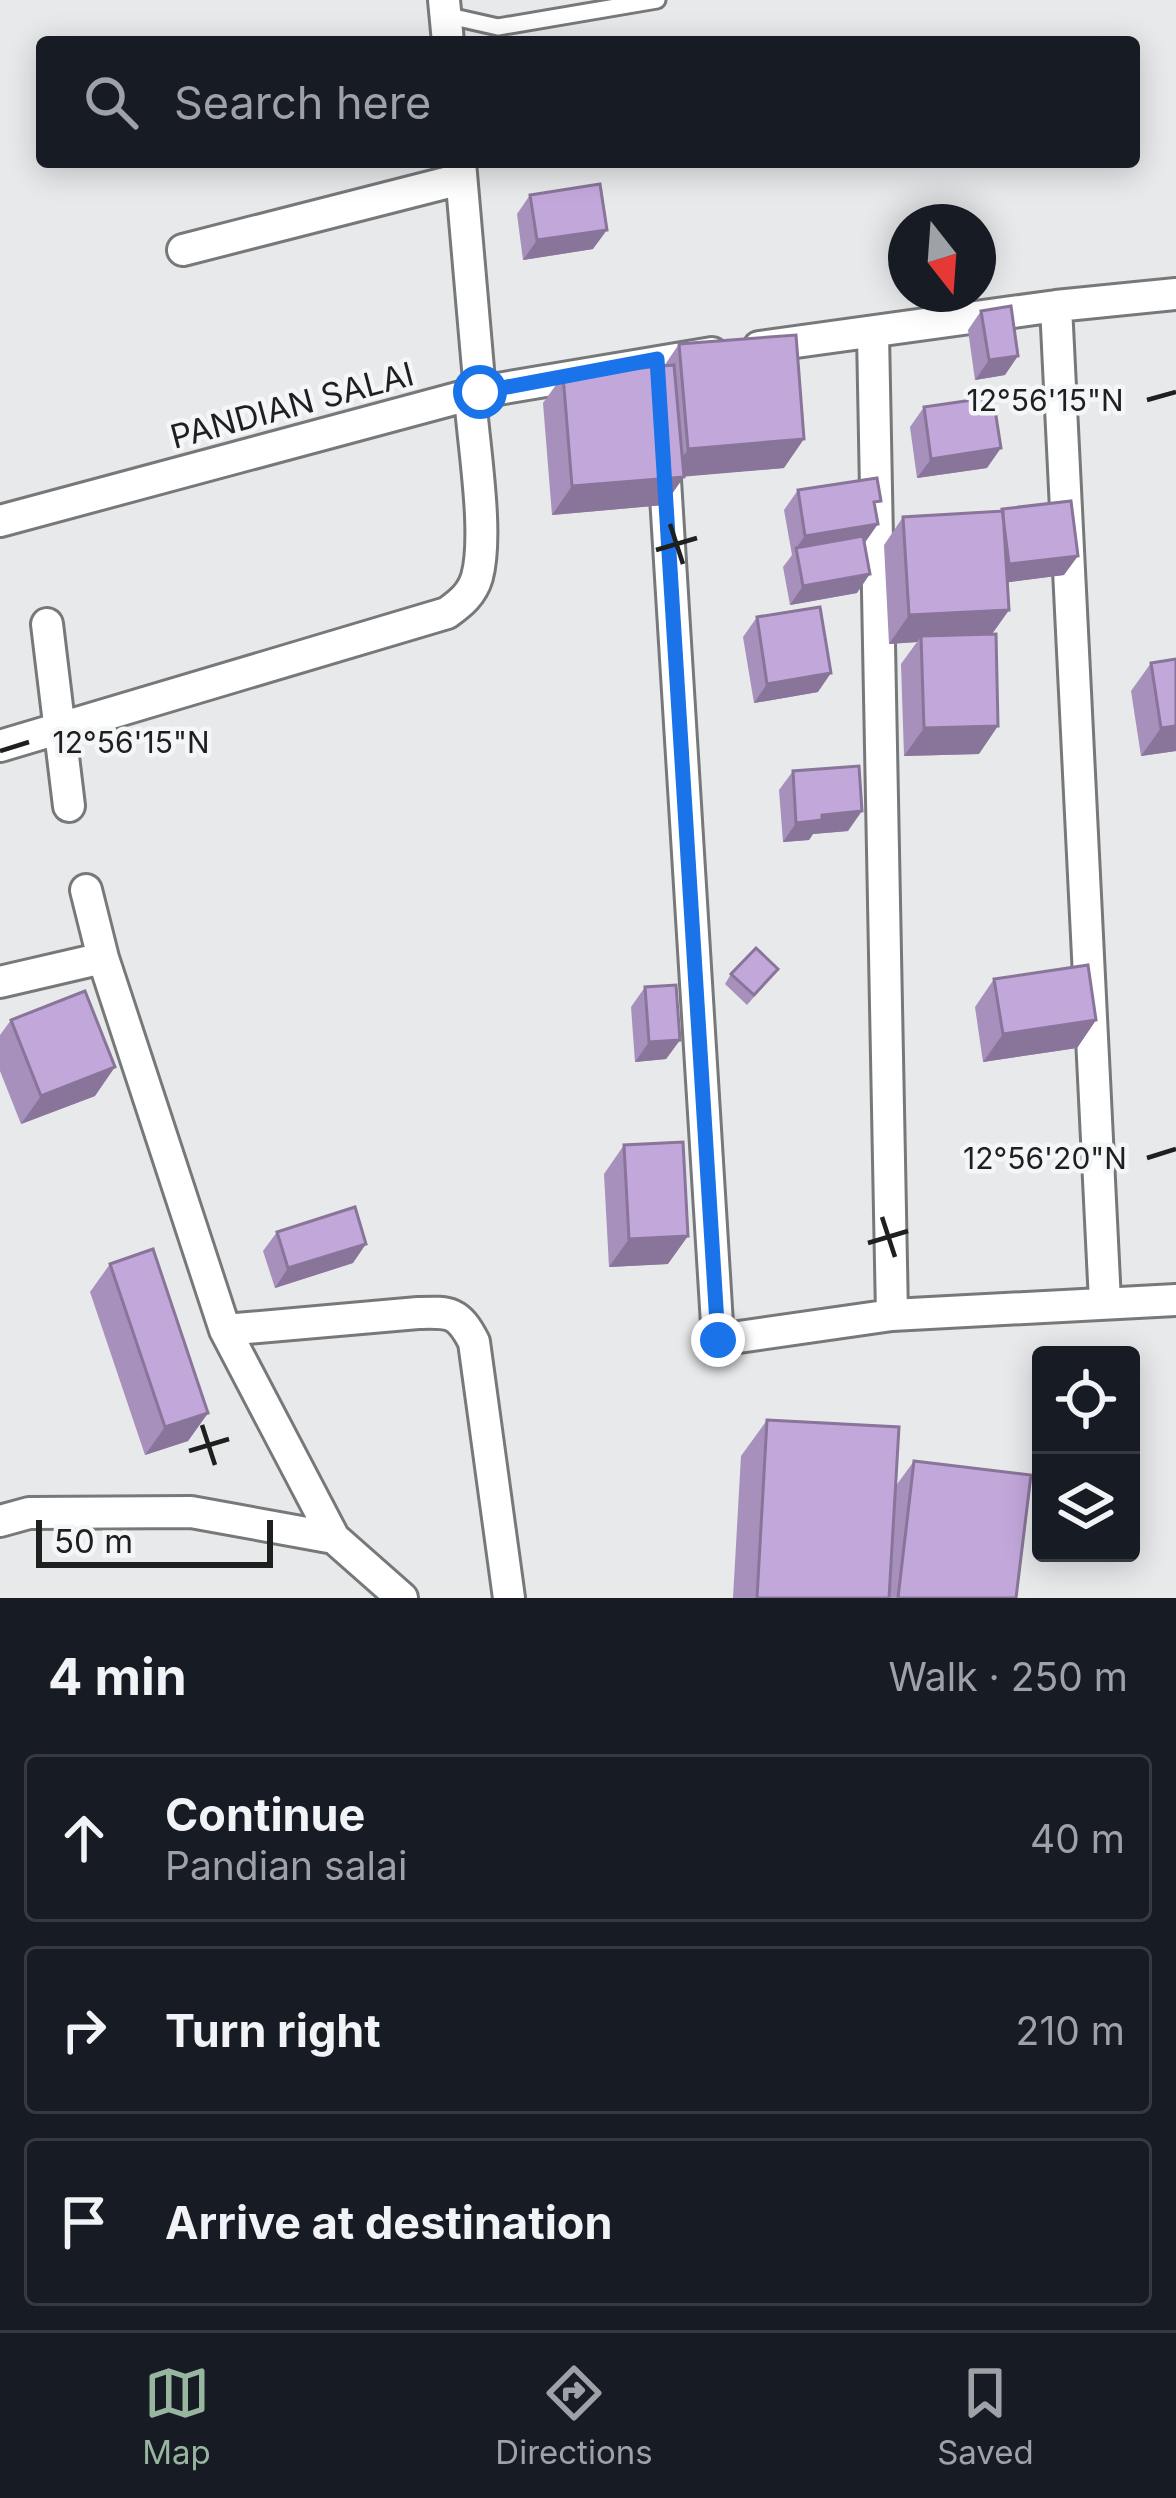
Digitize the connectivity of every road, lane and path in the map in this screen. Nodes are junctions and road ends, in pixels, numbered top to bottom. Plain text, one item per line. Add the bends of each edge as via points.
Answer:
1 (657, 0) edge
2 (446, 19) edge
3 (460, 170) edge
4 (183, 250) dead end
5 (1176, 294) edge
6 (1056, 306) junction
7 (873, 334) junction
8 (475, 393) junction
9 (662, 431) edge
10 (0, 521) edge
11 (47, 624) dead end
12 (59, 728) junction
13 (0, 746) edge
14 (69, 806) dead end
15 (86, 890) dead end
16 (103, 958) junction
17 (0, 982) edge
18 (1176, 1300) edge
19 (1105, 1302) junction
20 (892, 1315) junction
21 (225, 1330) junction
22 (0, 1521) edge
23 (334, 1538) junction
24 (402, 1598) edge
25 (508, 1598) edge

1 - 2 lane via 498,27
3 - 4 street
3 - 8 street
5 - 6 street, PANDIAN SALAI
6 - 7 street, PANDIAN SALAI
6 - 19 street
7 - 8 street, PANDIAN SALAI
7 - 20 street
8 - 10 street, PANDIAN SALAI
8 - 12 street via 481,552 464,602
9 - 20 street via 718,1340
11 - 12 street
12 - 13 street
12 - 14 street
15 - 16 street
16 - 17 street
16 - 21 street
18 - 19 street
19 - 20 street
21 - 23 street
21 - 25 street via 448,1312 464,1324 474,1342
22 - 23 street via 29,1513 191,1512
23 - 24 street

